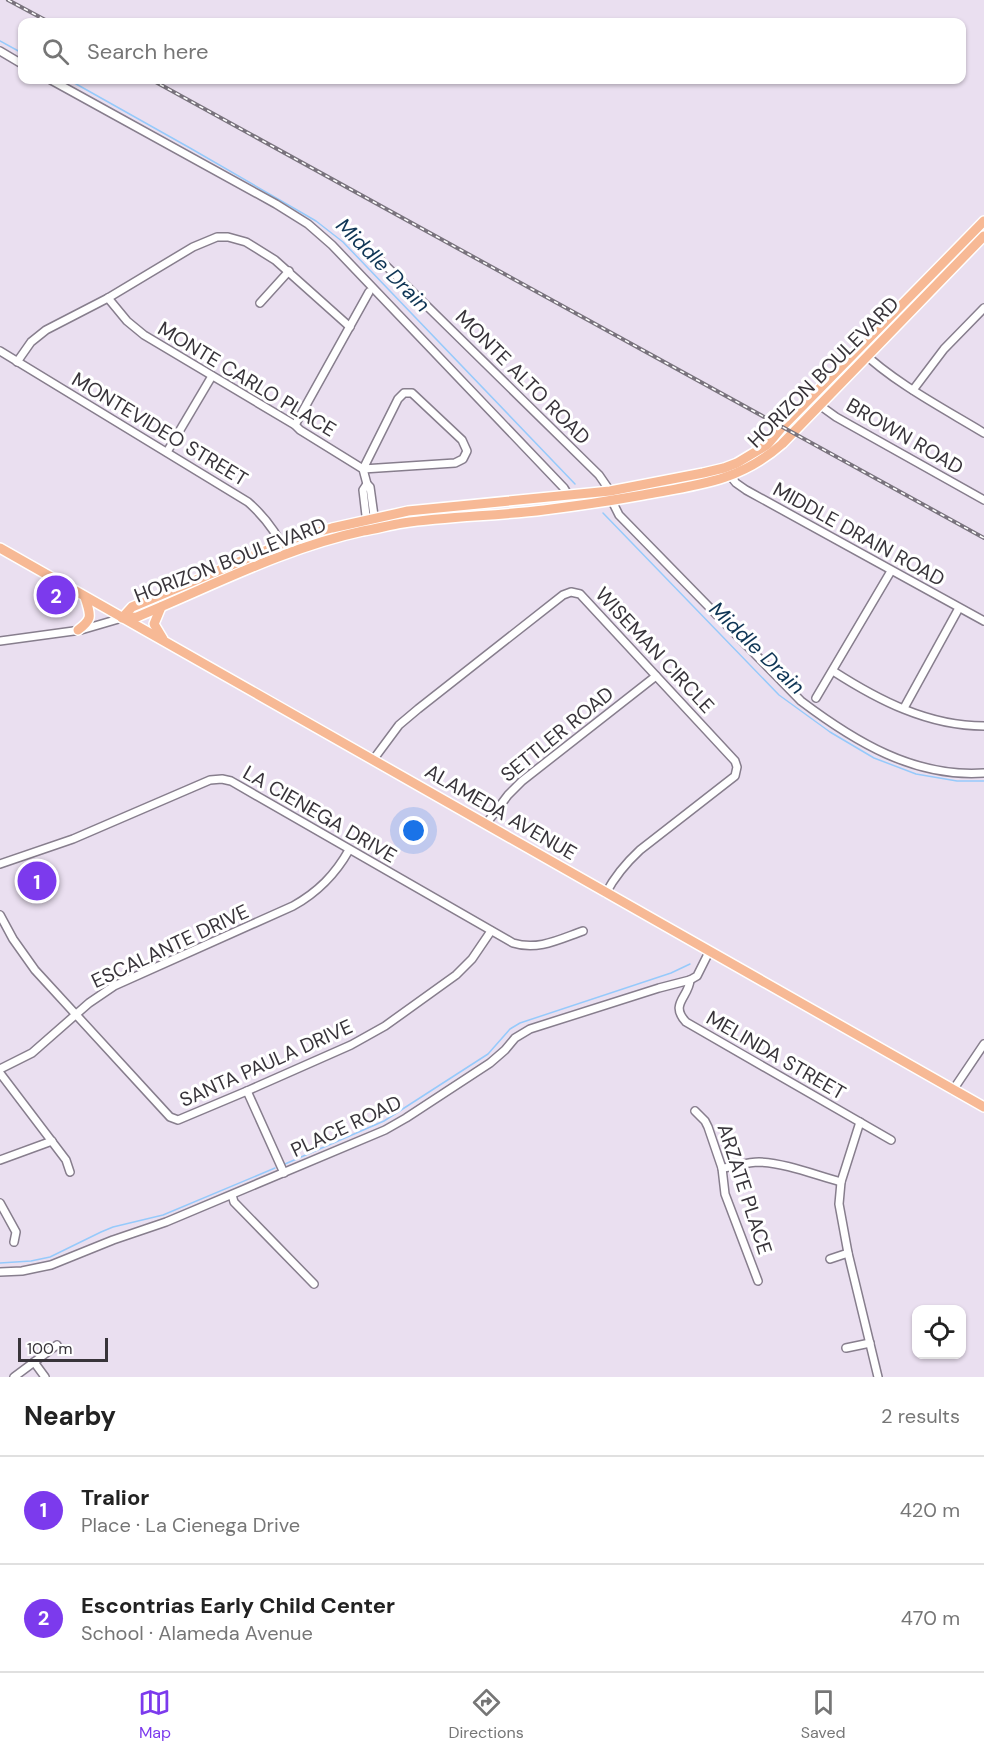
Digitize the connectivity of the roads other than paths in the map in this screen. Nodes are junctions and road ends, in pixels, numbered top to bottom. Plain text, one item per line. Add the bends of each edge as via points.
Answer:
1 (0, 51) edge
2 (18, 62) edge
3 (58, 84) edge
4 (984, 221) edge
5 (984, 236) edge
6 (378, 257) dead end
7 (289, 271) junction
8 (369, 292) dead end
9 (108, 298) junction
10 (260, 303) dead end
11 (984, 308) edge
12 (350, 327) junction
13 (859, 349) junction
14 (0, 351) edge
15 (867, 356) junction
16 (17, 362) junction
17 (212, 376) junction
18 (913, 390) junction
19 (811, 399) junction
20 (820, 405) junction
21 (295, 425) junction
22 (983, 430) edge
23 (167, 452) junction
24 (724, 468) junction
25 (363, 469) junction
26 (731, 477) junction
27 (569, 496) junction
28 (611, 496) junction
29 (984, 500) edge
30 (572, 506) junction
31 (370, 519) junction
32 (372, 530) junction
33 (0, 548) edge
34 (284, 549) junction
35 (891, 570) junction
36 (85, 597) junction
37 (161, 607) junction
38 (959, 608) junction
39 (122, 618) junction
40 (984, 621) edge
41 (78, 630) junction
42 (0, 641) edge
43 (164, 641) junction
44 (833, 671) junction
45 (656, 676) junction
46 (816, 698) dead end
47 (904, 708) junction
48 (984, 725) edge
49 (373, 760) junction
50 (984, 773) edge
51 (486, 824) junction
52 (349, 850) junction
53 (0, 864) edge
54 (606, 893) junction
55 (1, 921) edge
56 (491, 931) junction
57 (584, 931) dead end
58 (709, 952) junction
59 (690, 980) junction
60 (76, 1014) junction
61 (984, 1044) edge
62 (0, 1071) edge
63 (953, 1090) junction
64 (247, 1091) junction
65 (984, 1107) edge
66 (695, 1112) dead end
67 (860, 1122) junction
68 (891, 1140) dead end
69 (52, 1141) junction
70 (0, 1160) edge
71 (722, 1168) junction
72 (69, 1172) dead end
73 (284, 1173) junction
74 (841, 1182) junction
75 (232, 1195) junction
76 (0, 1203) edge
77 (14, 1242) dead end
78 (848, 1253) junction
79 (830, 1258) dead end
80 (0, 1272) edge
81 (758, 1281) dead end
82 (314, 1284) dead end
83 (870, 1343) junction
84 (57, 1345) dead end
85 (846, 1348) dead end
86 (34, 1362) junction
87 (14, 1377) edge
88 (45, 1377) edge
89 (878, 1377) edge

1 - 2 street
3 - 27 street via 308,224
4 - 13 main road, HORIZON BOULEVARD
5 - 15 main road, HORIZON BOULEVARD
6 - 28 street, MONTE ALTO ROAD via 599,475
7 - 9 street via 246,242 217,237
7 - 10 street
7 - 12 street
8 - 12 street
9 - 16 street via 38,335
9 - 17 street, MONTE CARLO PLACE via 134,328
11 - 18 street via 944,349
12 - 21 street
13 - 15 street
13 - 19 main road, HORIZON BOULEVARD
14 - 16 street, MONTEVIDEO STREET
15 - 18 street
15 - 20 main road, HORIZON BOULEVARD
16 - 23 street, MONTEVIDEO STREET
17 - 21 street, MONTE CARLO PLACE
17 - 23 street
18 - 22 street
19 - 20 street, BROWN ROAD
19 - 24 main road, HORIZON BOULEVARD via 767,445
20 - 26 main road, HORIZON BOULEVARD via 770,455
20 - 29 street, BROWN ROAD
21 - 25 street, MONTE CARLO PLACE
23 - 34 street, MONTEVIDEO STREET via 248,502 266,519
24 - 26 street, MIDDLE DRAIN ROAD
24 - 28 main road, HORIZON BOULEVARD
25 - 25 street via 404,393 412,393 462,440 467,451 464,459 455,464
25 - 31 street via 370,488
26 - 28 main road, HORIZON BOULEVARD
26 - 35 street, MIDDLE DRAIN ROAD via 746,490
27 - 28 main road, HORIZON BOULEVARD
27 - 30 street
27 - 31 main road, HORIZON BOULEVARD via 408,511
28 - 30 main road, HORIZON BOULEVARD
28 - 50 street, MONTE ALTO ROAD via 619,515 638,536 801,701 887,755 927,768
30 - 32 main road, HORIZON BOULEVARD via 403,523
31 - 32 street
31 - 34 main road, HORIZON BOULEVARD via 298,537
32 - 34 main road, HORIZON BOULEVARD
33 - 36 main road, ALAMEDA AVENUE
34 - 37 main road, HORIZON BOULEVARD
34 - 39 main road, HORIZON BOULEVARD via 132,607
35 - 38 street, MIDDLE DRAIN ROAD
35 - 44 street
36 - 39 main road, ALAMEDA AVENUE
36 - 41 main road via 90,618
37 - 39 main road, HORIZON BOULEVARD via 138,617
37 - 43 main road via 154,624
38 - 40 street, MIDDLE DRAIN ROAD
38 - 47 street
39 - 41 street
39 - 43 main road, ALAMEDA AVENUE
41 - 42 street
43 - 49 main road, ALAMEDA AVENUE
44 - 46 street
44 - 47 street via 880,699
45 - 49 street, WISEMAN CIRCLE via 585,598 567,593 399,725
45 - 51 street, SETTLER ROAD via 522,781
45 - 54 street, WISEMAN CIRCLE via 735,760 737,771 634,855
47 - 48 street via 945,723
49 - 51 main road, ALAMEDA AVENUE
51 - 54 main road, ALAMEDA AVENUE
52 - 53 street, LA CIENEGA DRIVE via 231,781 215,779 73,839
52 - 56 street, LA CIENEGA DRIVE
52 - 60 street, ESCALANTE DRIVE via 329,880 309,897 126,980
54 - 58 main road, ALAMEDA AVENUE
55 - 60 street, SANTA PAULA DRIVE via 35,970
56 - 57 street, LA CIENEGA DRIVE via 529,946
56 - 64 street, SANTA PAULA DRIVE via 462,969 402,1015 351,1045
58 - 59 street via 697,976
58 - 63 main road, ALAMEDA AVENUE
59 - 67 street, MELINDA STREET via 680,1004 686,1022
59 - 73 street, PLACE ROAD via 530,1029 490,1063 406,1118
60 - 62 street, ESCALANTE DRIVE via 32,1053
60 - 64 street, SANTA PAULA DRIVE via 174,1119
61 - 63 street
62 - 69 street
63 - 65 main road, ALAMEDA AVENUE
64 - 73 street
66 - 71 street, ARZATE PLACE via 708,1127
67 - 68 street, MELINDA STREET
67 - 74 street
69 - 70 street
69 - 72 street via 66,1160
71 - 74 street via 752,1162 776,1164
71 - 81 street, ARZATE PLACE via 725,1194
73 - 75 street, PLACE ROAD
74 - 78 street via 840,1215
75 - 80 street, PLACE ROAD via 51,1265
75 - 82 street via 234,1203
76 - 77 street via 16,1232
78 - 79 street
78 - 83 street
83 - 85 street
83 - 89 street
84 - 86 street
86 - 87 street
86 - 88 street

